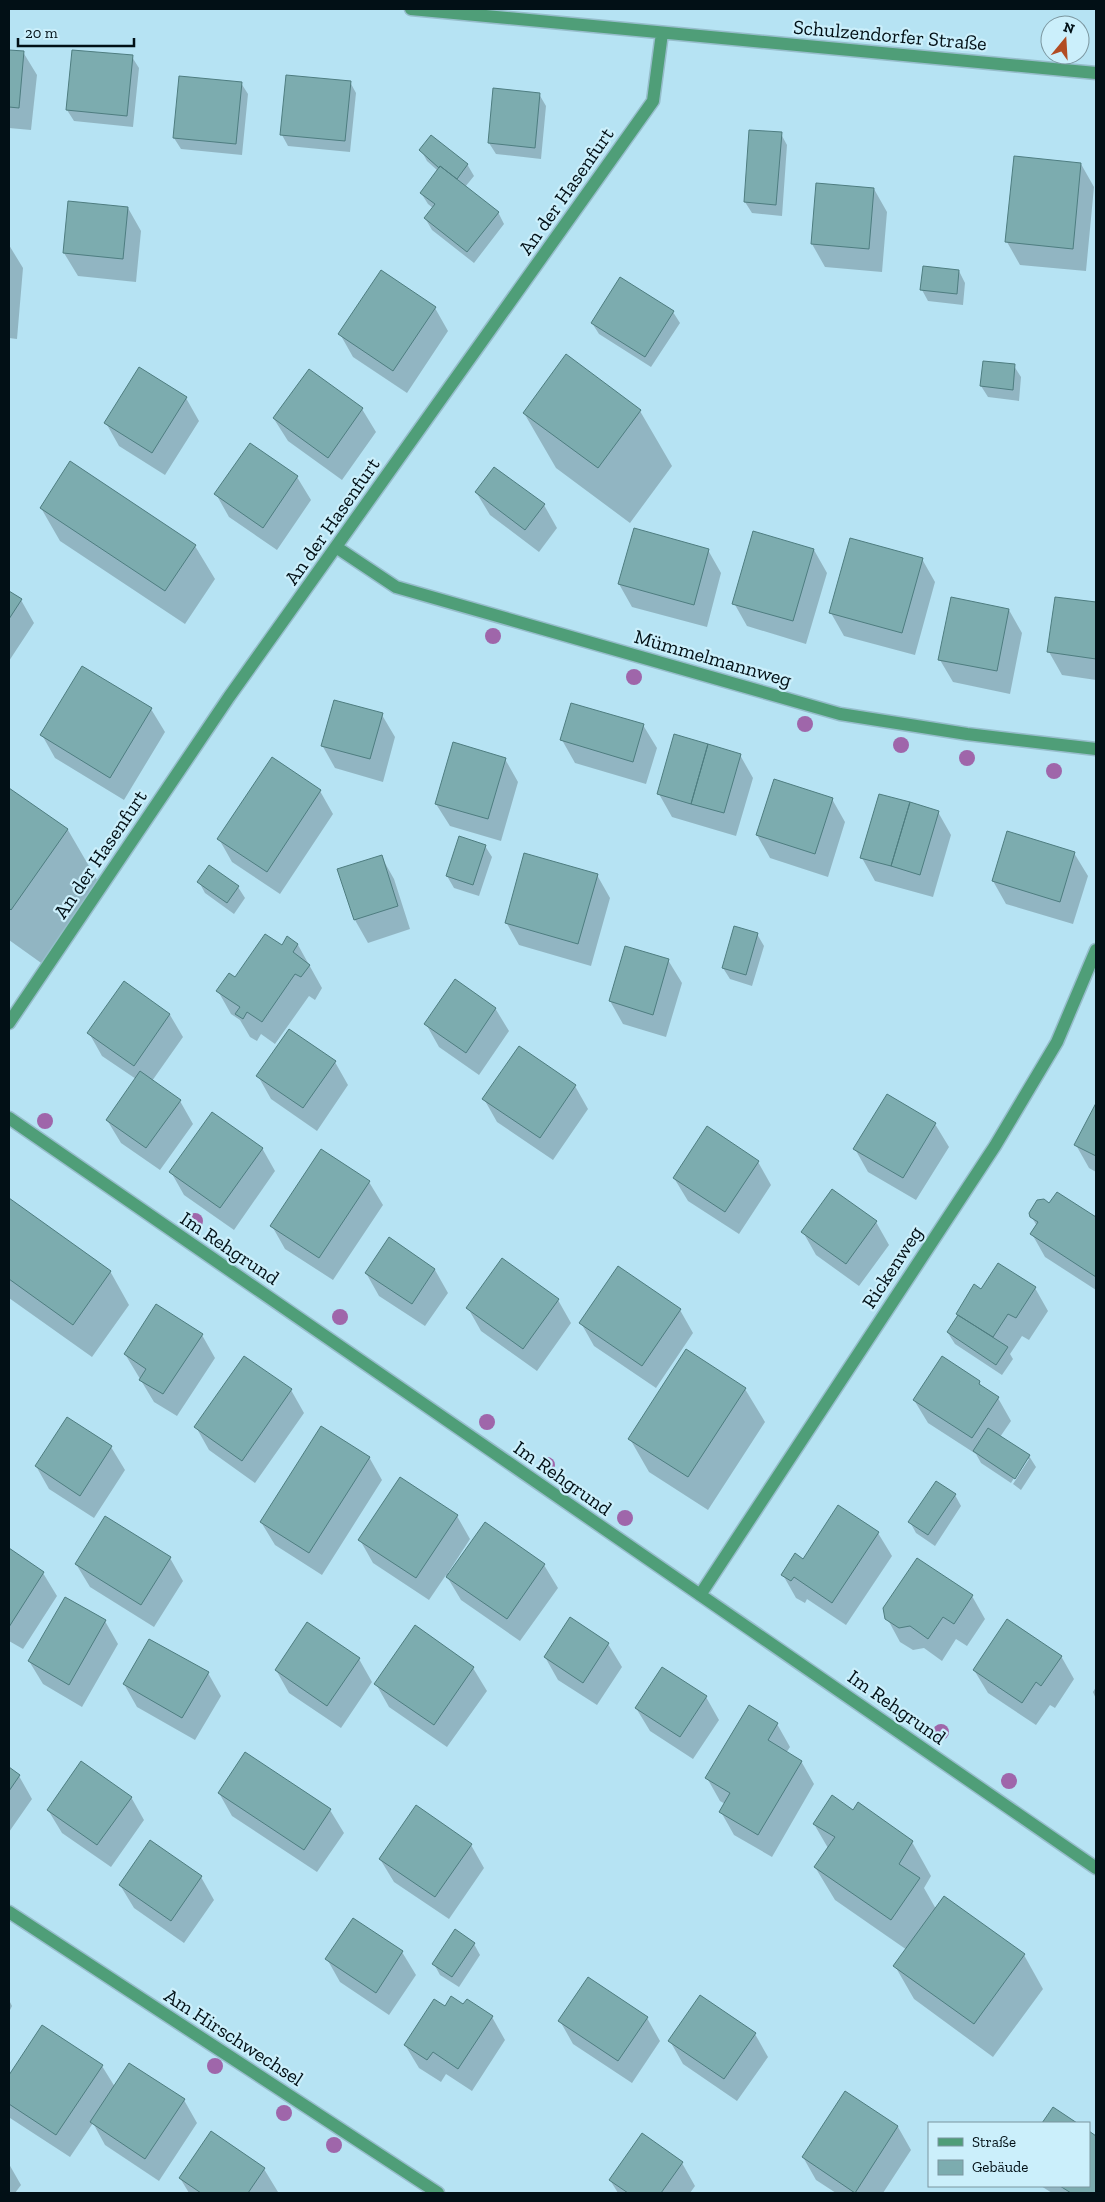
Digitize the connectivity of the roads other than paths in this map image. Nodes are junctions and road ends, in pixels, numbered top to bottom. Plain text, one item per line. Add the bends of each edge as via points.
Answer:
1 (411, 9) edge
2 (662, 33) junction
3 (1096, 73) edge
4 (336, 547) junction
5 (1096, 749) edge
6 (1096, 950) edge
7 (9, 1023) edge
8 (9, 1118) edge
9 (700, 1595) junction
10 (1096, 1868) edge
11 (9, 1912) edge
12 (438, 2193) edge

1 - 2 street, Schulzendorfer Straße
2 - 3 street, Schulzendorfer Straße
2 - 4 street, An der Hasenfurt via 653,101
4 - 5 street, Mümmelmannweg via 396,587 840,714 967,734
4 - 7 street, An der Hasenfurt via 229,697
6 - 9 street, Rickenweg via 1057,1042 995,1146
8 - 9 street, Im Rehgrund
9 - 10 street, Im Rehgrund
11 - 12 street, Am Hirschwechsel

